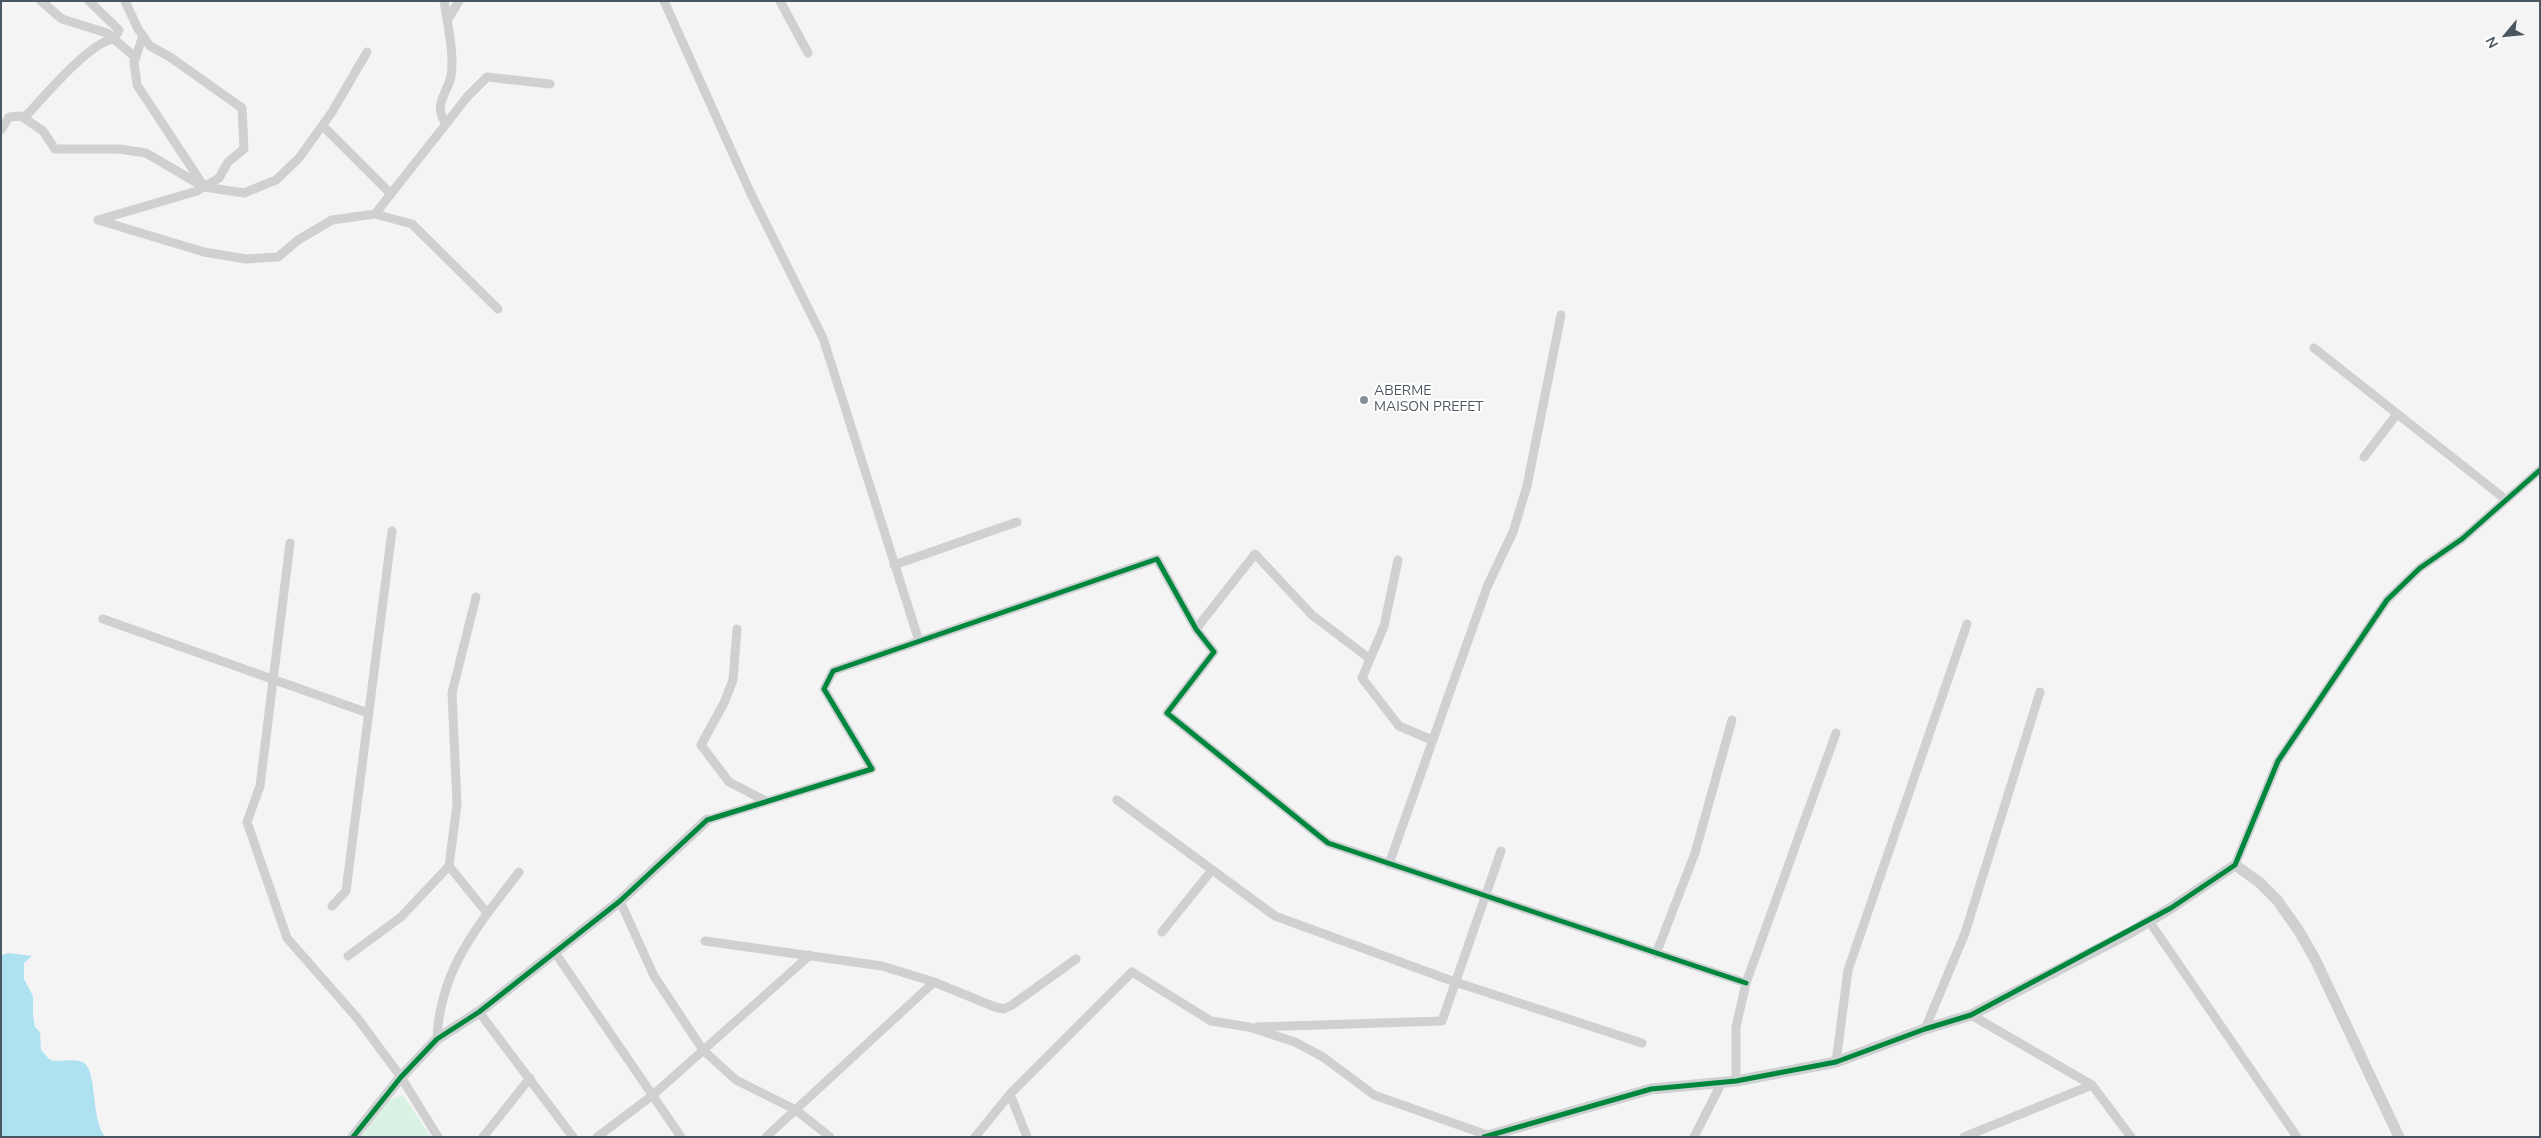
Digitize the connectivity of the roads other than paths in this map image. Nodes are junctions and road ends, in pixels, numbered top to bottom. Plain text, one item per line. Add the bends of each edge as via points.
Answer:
1 (41, 1) edge
2 (89, 1) edge
3 (125, 1) edge
4 (444, 1) edge
5 (459, 1) edge
6 (664, 1) edge
7 (780, 1) edge
8 (447, 21) junction
9 (143, 36) junction
10 (114, 39) junction
11 (367, 52) dead end
12 (808, 53) dead end
13 (136, 58) junction
14 (550, 84) dead end
15 (24, 118) junction
16 (446, 124) junction
17 (323, 126) junction
18 (1, 130) edge
19 (204, 187) junction
20 (391, 194) junction
21 (375, 214) junction
22 (498, 309) dead end
23 (1561, 315) dead end
24 (2314, 348) dead end
25 (2398, 414) junction
26 (2364, 457) dead end
27 (2540, 470) edge
28 (2505, 499) junction
29 (1016, 522) dead end
30 (392, 531) dead end
31 (290, 543) dead end
32 (1398, 560) dead end
33 (894, 565) junction
34 (476, 597) dead end
35 (103, 619) dead end
36 (1968, 624) dead end
37 (737, 629) dead end
38 (1196, 629) junction
39 (919, 641) junction
40 (1370, 659) junction
41 (274, 678) junction
42 (2040, 692) dead end
43 (368, 713) junction
44 (1732, 720) dead end
45 (1836, 733) dead end
46 (1432, 740) junction
47 (1117, 800) dead end
48 (766, 801) junction
49 (706, 820) joint
50 (1501, 851) dead end
51 (1389, 864) junction
52 (2235, 865) junction
53 (449, 866) junction
54 (1212, 870) junction
55 (519, 872) dead end
56 (1485, 896) junction
57 (620, 901) junction
58 (332, 906) dead end
59 (487, 913) junction
60 (2149, 922) junction
61 (1162, 932) dead end
62 (705, 940) dead end
63 (554, 951) junction
64 (1656, 954) junction
65 (810, 955) junction
66 (348, 956) dead end
67 (1076, 959) dead end
68 (934, 982) junction
69 (1455, 982) junction
70 (1746, 984) junction
71 (479, 1012) junction
72 (1971, 1015) junction
73 (1249, 1027) junction
74 (1925, 1029) junction
75 (437, 1040) junction
76 (1642, 1043) dead end
77 (703, 1050) junction
78 (1836, 1062) junction
79 (401, 1078) junction
80 (530, 1078) junction
81 (1736, 1081) junction
82 (1722, 1082) junction
83 (2092, 1085) junction
84 (1010, 1094) junction
85 (653, 1095) junction
86 (796, 1110) junction
87 (1486, 1136) edge
88 (353, 1137) edge
89 (438, 1137) edge
90 (483, 1137) edge
91 (573, 1137) edge
92 (597, 1137) edge
93 (681, 1137) edge
94 (766, 1137) edge
95 (830, 1137) edge
96 (975, 1137) edge
97 (1027, 1137) edge
98 (1694, 1137) edge
99 (1964, 1137) edge
100 (2131, 1137) edge
101 (2298, 1137) edge
102 (2399, 1137) edge

1 - 10 street via 62,19 107,33
2 - 10 street via 119,30
3 - 9 street
4 - 8 street
5 - 8 street
6 - 33 street via 751,194 823,338
7 - 12 street
8 - 16 street via 450,79 440,102 440,116
9 - 13 street
9 - 19 street via 150,46 242,108 244,148 228,162 219,178
10 - 13 street
10 - 15 street via 105,40 83,58
11 - 17 street
13 - 19 street via 137,85
14 - 16 street via 487,77
15 - 18 street via 9,118
15 - 19 street via 43,131 55,149 119,149 146,154
16 - 20 street
17 - 19 street via 299,158 276,180 244,194
17 - 20 street
19 - 21 street via 98,220 204,252 246,259 278,257 298,240 332,220
20 - 21 street
21 - 22 street via 412,224
23 - 46 street via 1525,495
24 - 25 street
25 - 26 street
25 - 28 street
27 - 28 street
28 - 52 street via 2462,539 2420,568 2387,600 2278,761
29 - 33 street
30 - 43 street
31 - 41 street
32 - 40 street via 1384,626
33 - 39 street
34 - 53 street via 452,693 457,804
35 - 41 street
36 - 78 street via 1848,970
37 - 48 street via 733,680 701,745 729,782
38 - 39 street via 1157,559
38 - 40 street via 1255,554 1312,615
38 - 51 street via 1214,652 1168,713 1328,843
39 - 48 street via 833,671 824,689 872,769
40 - 46 street via 1362,678 1399,726
41 - 43 street
41 - 79 street via 260,786 247,822 287,938 358,1018
42 - 74 street via 1964,933
43 - 58 street via 346,891
44 - 64 street via 1695,853
45 - 70 street
46 - 51 street
47 - 54 street
48 - 49 street
49 - 57 street
50 - 56 street
51 - 56 street
52 - 60 street
52 - 102 street via 2277,900 2300,931
53 - 59 street
53 - 66 street via 401,918
54 - 61 street
54 - 69 street via 1275,916
55 - 59 street
56 - 64 street
56 - 69 street
57 - 63 street
57 - 77 street via 654,976
59 - 75 street via 458,955 438,1013
60 - 72 street
60 - 101 street
62 - 65 street
63 - 71 street
63 - 85 street
64 - 70 street
65 - 68 street via 882,966
65 - 77 street
67 - 68 street via 1004,1009
68 - 86 street
69 - 73 street via 1442,1021
69 - 76 street
70 - 81 street via 1736,1027
71 - 75 street
71 - 80 street
72 - 74 street
72 - 83 street
73 - 84 street via 1211,1022 1132,972
73 - 87 street via 1310,1050 1374,1095
74 - 78 street
75 - 79 street
77 - 85 street
77 - 86 street via 736,1080
78 - 81 street
79 - 88 street
79 - 89 street
80 - 90 street
80 - 91 street
81 - 82 street
82 - 87 street via 1651,1089
82 - 98 street
83 - 99 street
83 - 100 street
84 - 96 street
84 - 97 street
85 - 92 street
85 - 93 street
86 - 94 street
86 - 95 street

